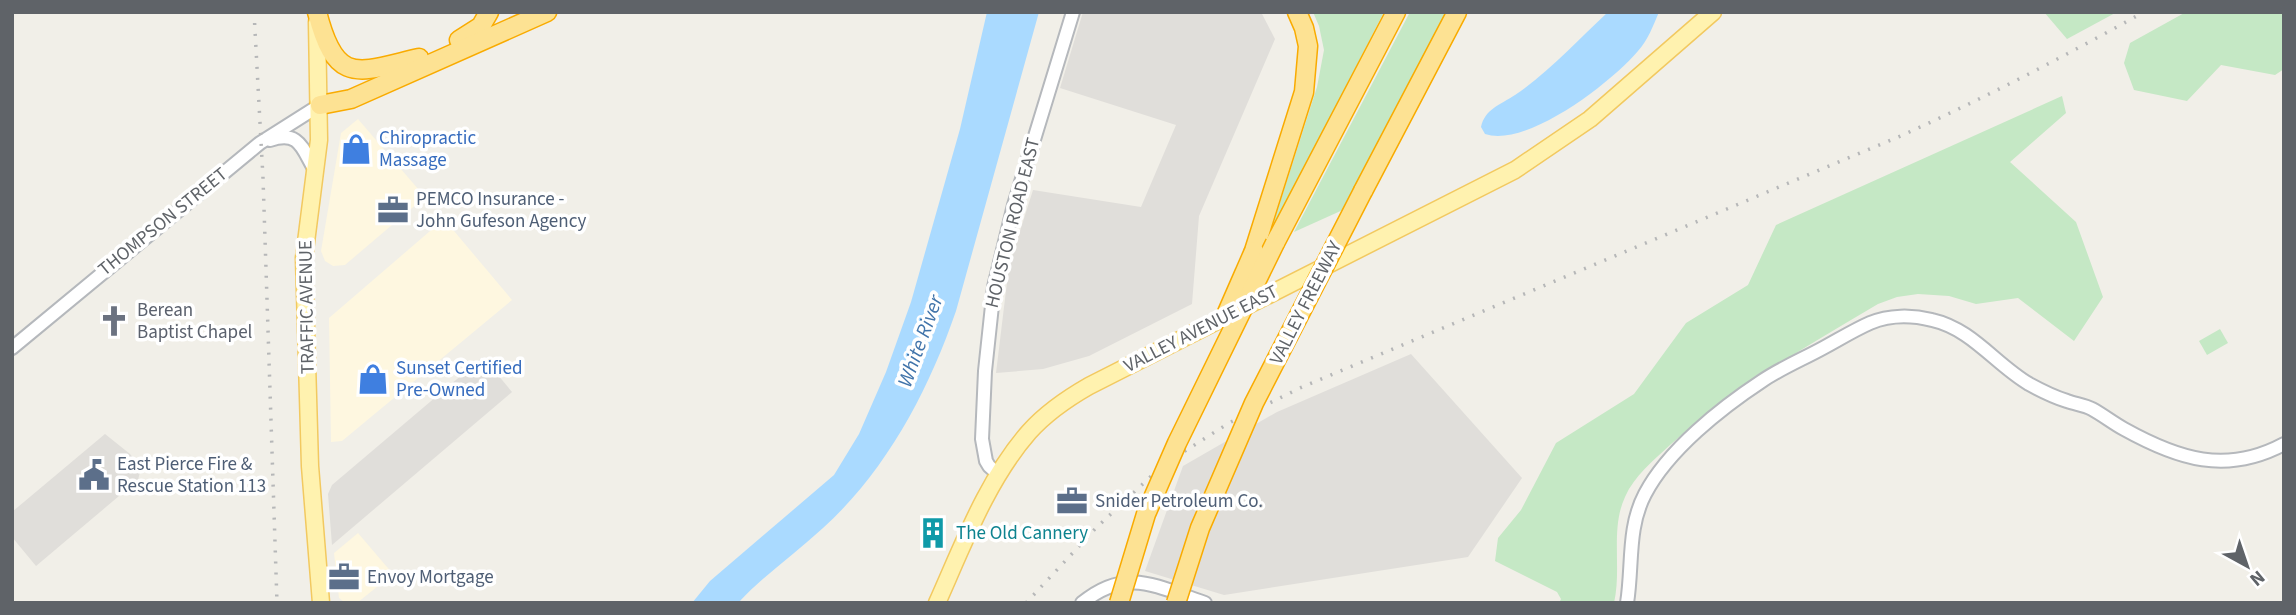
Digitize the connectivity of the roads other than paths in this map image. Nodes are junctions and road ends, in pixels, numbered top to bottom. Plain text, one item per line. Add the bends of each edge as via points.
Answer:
1 (316, 12) edge
2 (489, 12) edge
3 (547, 12) edge
4 (1073, 12) edge
5 (1297, 12) edge
6 (1396, 12) edge
7 (1457, 12) edge
8 (1713, 12) edge
9 (419, 58) junction
10 (320, 106) junction
11 (260, 143) junction
12 (315, 170) junction
13 (12, 348) edge
14 (2284, 444) edge
15 (998, 474) junction
16 (1146, 514) junction
17 (321, 603) edge
18 (937, 603) edge
19 (1082, 603) edge
20 (1119, 603) edge
21 (1176, 603) edge
22 (1205, 603) edge
23 (1627, 603) edge

1 - 9 highway via 335,59 345,67 368,71
1 - 10 main road, TRAFFIC AVENUE
2 - 9 highway via 469,35
3 - 10 highway via 351,99
4 - 15 street, HOUSTON ROAD EAST via 994,287 982,439 986,461
5 - 16 highway, bridge via 1308,46 1304,92 1254,251 1187,396
6 - 16 highway, bridge via 1275,243
7 - 21 highway, VALLEY FREEWAY, bridge via 1254,403 1200,528
8 - 15 main road, VALLEY AVENUE EAST via 1561,141 1446,206 1089,386 1031,430
9 - 10 highway
10 - 11 street, THOMPSON STREET
10 - 12 main road, TRAFFIC AVENUE
11 - 12 street via 281,136 294,139
11 - 13 street, THOMPSON STREET
12 - 17 main road, TRAFFIC AVENUE via 304,258 310,466
14 - 23 street via 2236,461 2178,454 2090,408 2027,383 1955,327 1919,317 1892,317 1871,323 1763,380 1663,465 1637,512
15 - 18 main road, VALLEY AVENUE EAST
16 - 20 highway, bridge
19 - 22 street via 1128,581

